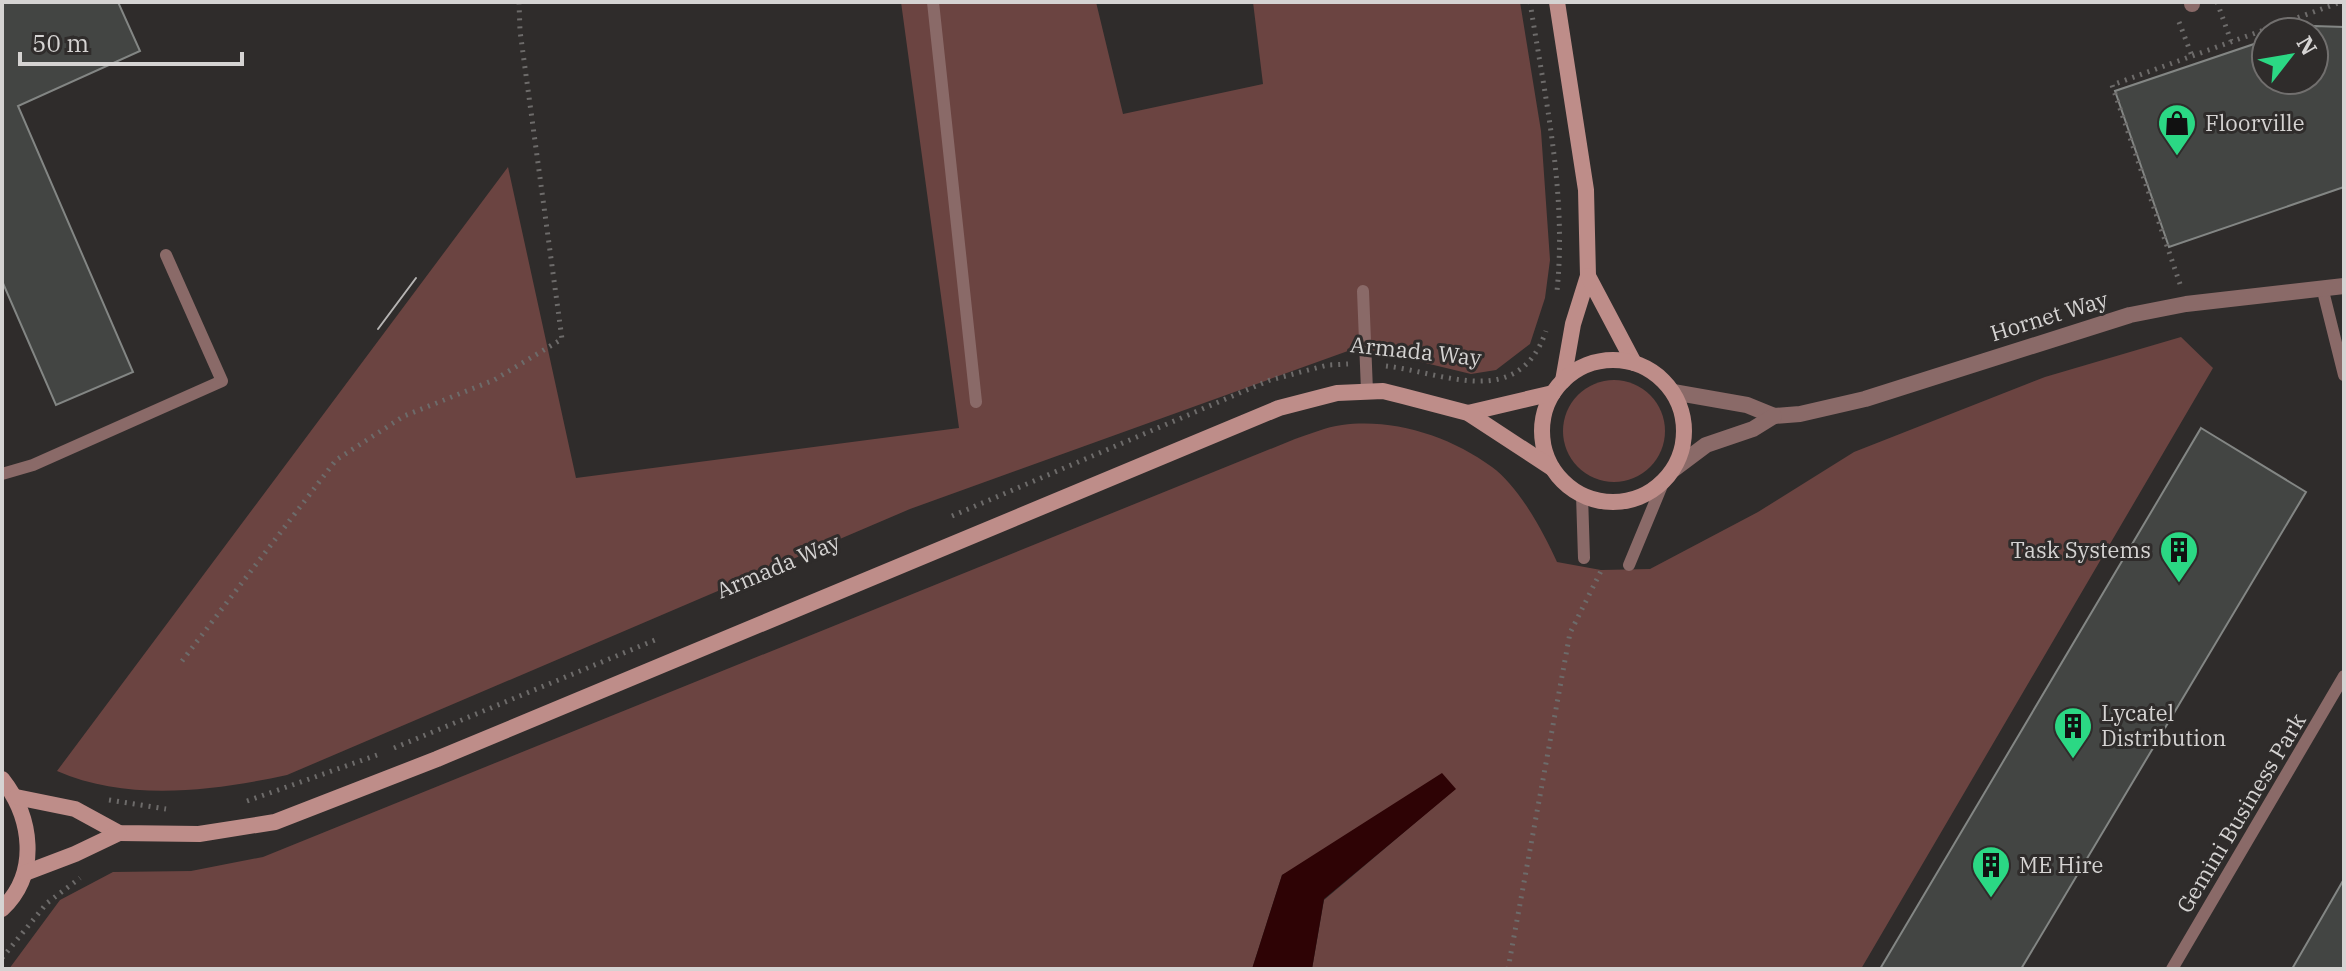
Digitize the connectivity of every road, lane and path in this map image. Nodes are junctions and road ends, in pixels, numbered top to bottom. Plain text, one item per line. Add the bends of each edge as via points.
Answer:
1 (519, 2) edge
2 (933, 2) edge
3 (1530, 2) edge
4 (1557, 2) edge
5 (2217, 2) edge
6 (2341, 2) edge
7 (2175, 11) dead end
8 (2231, 41) junction
9 (2192, 56) junction
10 (166, 255) dead end
11 (1588, 276) junction
12 (2344, 286) edge
13 (2322, 287) junction
14 (1363, 291) dead end
15 (2186, 304) junction
16 (1554, 305) dead end
17 (1547, 329) dead end
18 (1366, 363) junction
19 (1634, 363) junction
20 (2344, 375) edge
21 (1558, 387) junction
22 (1367, 391) junction
23 (1673, 392) junction
24 (976, 402) dead end
25 (1468, 413) junction
26 (1774, 416) junction
27 (1552, 468) junction
28 (1674, 469) junction
29 (2, 474) edge
30 (1663, 483) junction
31 (1582, 495) junction
32 (938, 522) dead end
33 (1584, 558) dead end
34 (1629, 565) dead end
35 (1601, 570) dead end
36 (664, 637) dead end
37 (182, 661) dead end
38 (2344, 676) edge
39 (2, 779) edge
40 (16, 797) junction
41 (103, 799) dead end
42 (237, 803) dead end
43 (171, 809) dead end
44 (119, 833) junction
45 (25, 873) junction
46 (82, 876) dead end
47 (2, 909) edge
48 (2, 958) edge
49 (1508, 969) edge
50 (2172, 969) edge

1 - 37 path via 562,339 494,380 404,416 336,460
2 - 24 lane
3 - 16 path via 1558,183 1561,250
4 - 11 street via 1586,190
5 - 8 path
6 - 8 path
7 - 9 path
8 - 9 path
9 - 15 path via 2112,85
10 - 29 lane via 222,381
11 - 19 street
11 - 21 street
12 - 13 street, Hornet Way
13 - 15 street, Hornet Way
13 - 20 lane
14 - 18 lane
15 - 26 street, Hornet Way via 2087,326 1865,399
17 - 18 path, Armada Way via 1534,357 1490,381 1472,383
18 - 22 lane
18 - 32 path, Armada Way via 1328,365 1270,380
19 - 21 street, Armada Way via 1596,362
19 - 23 street via 1656,374
21 - 25 street, Armada Way
21 - 27 street via 1545,411 1542,431
22 - 25 street, Armada Way
22 - 44 street, Armada Way via 1321,396 1266,414 275,822 199,834
23 - 26 street, Hornet Way via 1747,405
23 - 28 street via 1683,417 1683,444
25 - 27 street, Armada Way
26 - 28 street, Hornet Way via 1706,445
27 - 31 street, Armada Way
28 - 30 street
30 - 31 street via 1624,501
30 - 34 lane
31 - 33 lane
35 - 49 path via 1570,633
36 - 42 path via 392,749
38 - 50 lane, Gemini Business Park
39 - 40 street
40 - 44 street, Armada Way via 75,809
40 - 45 street via 29,834
41 - 43 path
44 - 45 street, Armada Way
45 - 47 street
46 - 48 path via 47,903

